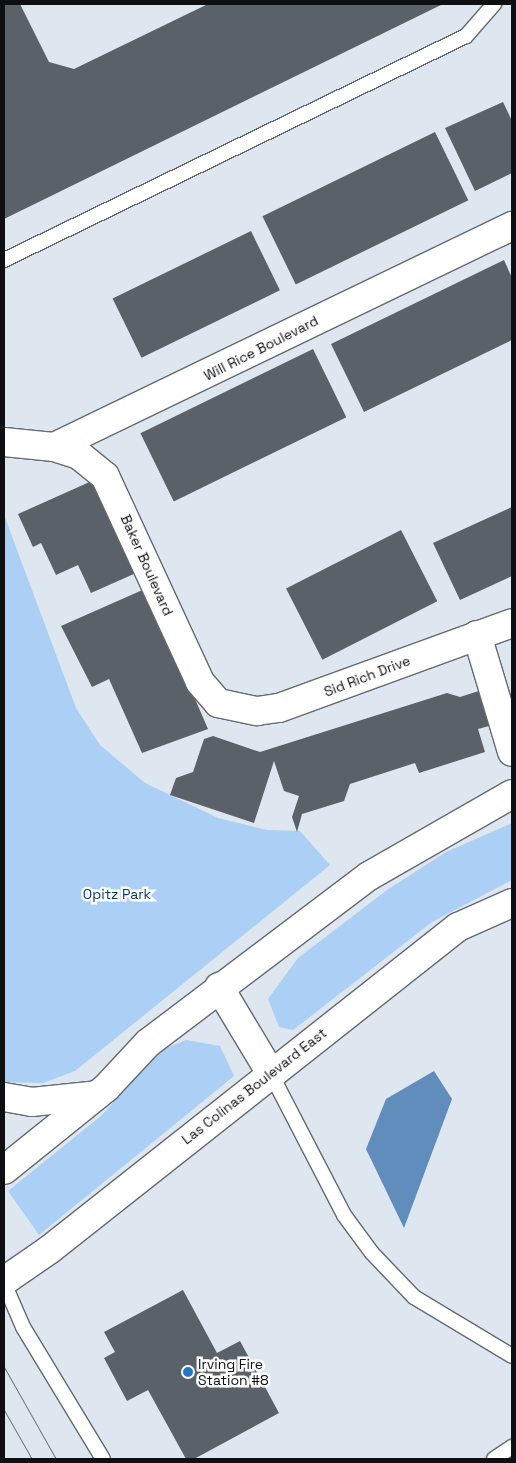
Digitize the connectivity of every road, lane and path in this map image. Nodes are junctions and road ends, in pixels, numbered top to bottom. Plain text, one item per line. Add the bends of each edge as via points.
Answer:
1 (494, 4) edge
2 (512, 226) edge
3 (4, 260) edge
4 (4, 442) edge
5 (54, 447) junction
6 (512, 623) edge
7 (477, 635) junction
8 (218, 703) joint
9 (512, 752) edge
10 (512, 794) edge
11 (512, 903) edge
12 (219, 987) junction
13 (270, 1072) junction
14 (96, 1095) junction
15 (4, 1097) edge
16 (4, 1170) edge
17 (4, 1282) edge
18 (512, 1356) edge
19 (512, 1447) edge
20 (103, 1459) edge
21 (494, 1459) edge

1 - 3 lane via 466,36
2 - 5 main road, Will Rice Boulevard
4 - 5 main road
5 - 8 main road, Baker Boulevard via 79,455 105,476 200,682
6 - 7 main road, Sid Rich Drive
7 - 8 main road, Sid Rich Drive via 278,708 257,711
7 - 9 main road
10 - 12 main road via 369,876
11 - 13 main road, Las Colinas Boulevard East via 458,927
12 - 13 main road
12 - 14 main road via 148,1043
13 - 17 main road, Las Colinas Boulevard East via 49,1250
13 - 18 lane via 344,1215 372,1253 414,1297
14 - 15 main road via 32,1102
14 - 16 main road
17 - 20 lane via 23,1327
19 - 21 lane

